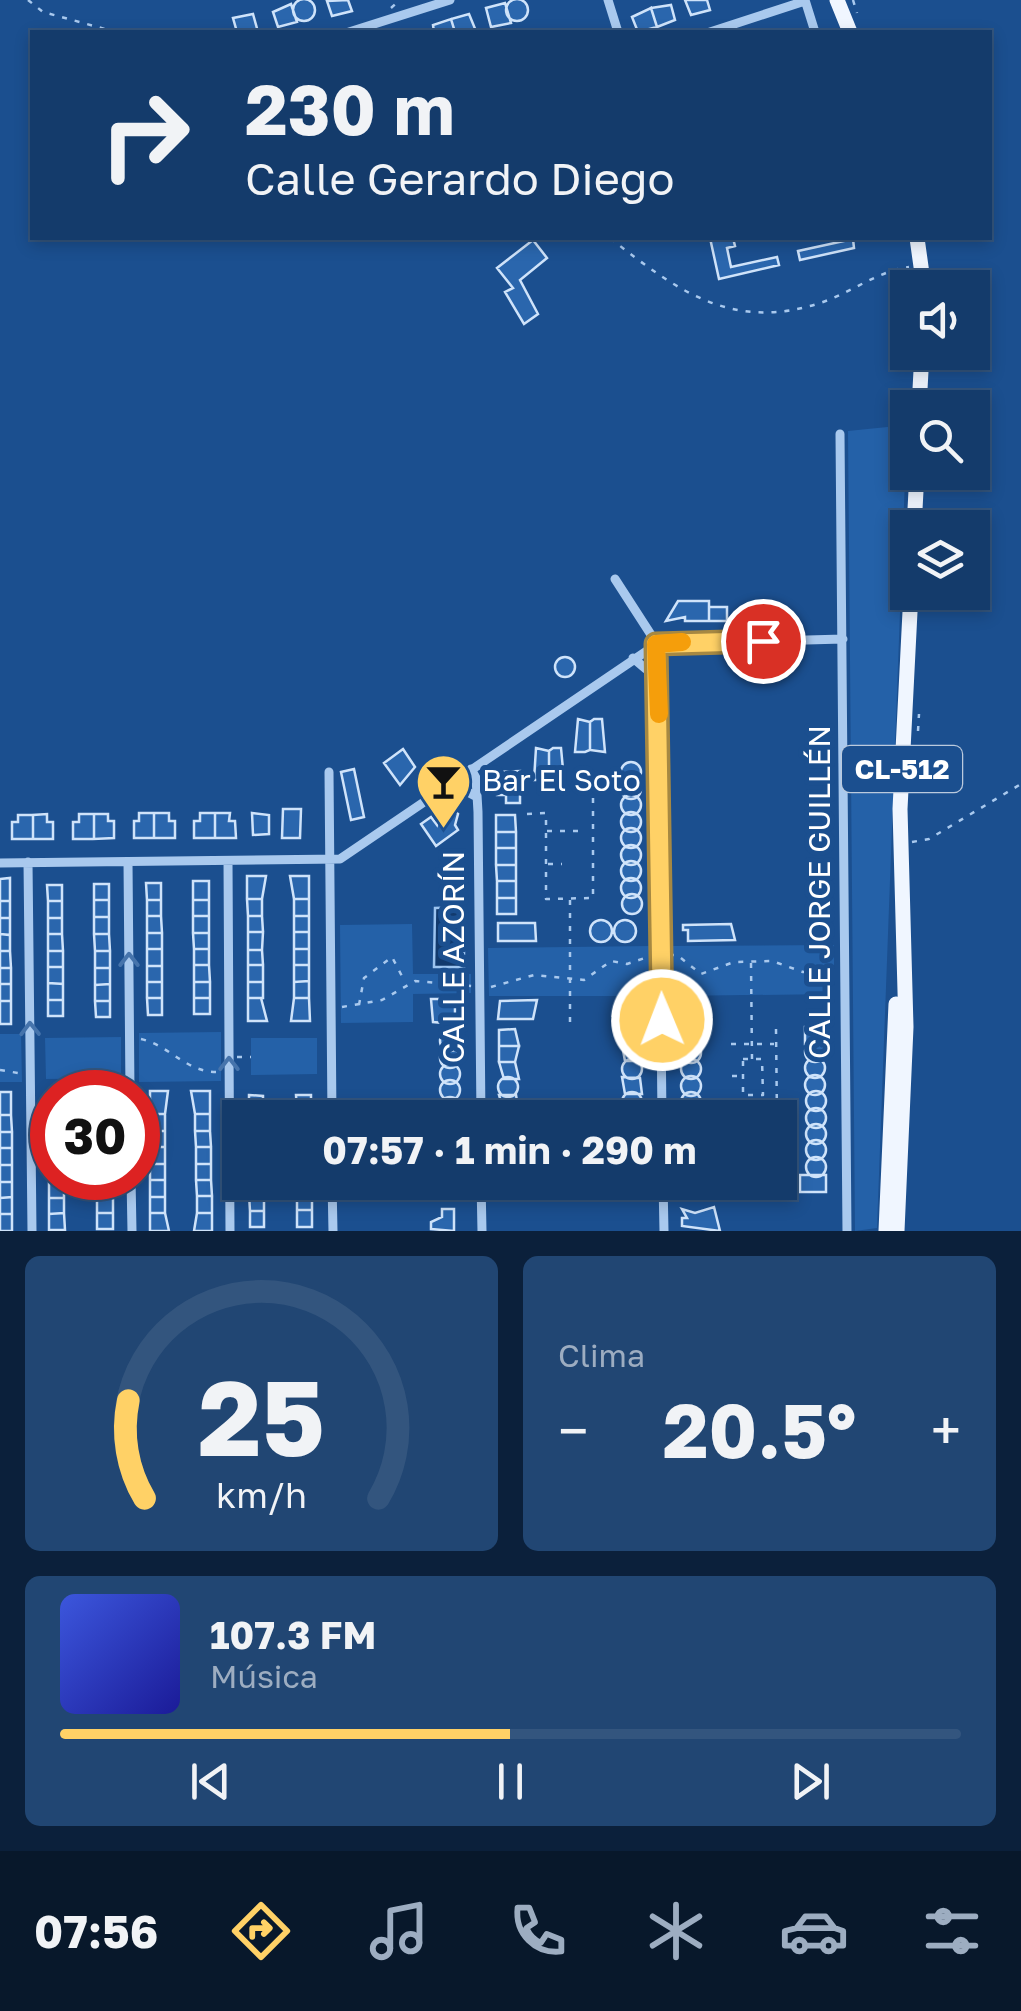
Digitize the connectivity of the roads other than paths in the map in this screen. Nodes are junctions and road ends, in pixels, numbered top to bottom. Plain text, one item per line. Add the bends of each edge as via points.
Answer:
1 (450, 0) edge
2 (608, 0) edge
3 (840, 0) edge
4 (805, 1) edge
5 (355, 30) edge
6 (617, 30) edge
7 (716, 30) edge
8 (815, 30) edge
9 (851, 30) edge
10 (917, 240) edge
11 (922, 270) edge
12 (840, 434) dead end
13 (615, 579) dead end
14 (910, 610) edge
15 (843, 639) junction
16 (656, 644) junction
17 (633, 658) junction
18 (658, 668) junction
19 (471, 770) junction
20 (329, 772) dead end
21 (451, 783) junction
22 (477, 797) junction
23 (330, 860) junction
24 (228, 861) junction
25 (0, 862) edge
26 (28, 862) junction
27 (128, 862) junction
28 (130, 1070) edge
29 (332, 1100) edge
30 (480, 1100) edge
31 (662, 1100) edge
32 (131, 1200) edge
33 (332, 1200) edge
34 (481, 1200) edge
35 (663, 1200) edge
36 (32, 1231) edge
37 (132, 1231) edge
38 (230, 1231) edge
39 (332, 1231) edge
40 (482, 1231) edge
41 (664, 1231) edge
42 (847, 1231) edge
43 (888, 1231) edge

1 - 5 street
2 - 6 street
3 - 9 main road
4 - 7 street
4 - 8 street
10 - 11 main road
12 - 15 street, CALLE JORGE GUILLÉN
13 - 16 street
14 - 43 main road, CL-512 via 896,1156
15 - 16 street
15 - 42 street, CALLE JORGE GUILLÉN
16 - 17 street
16 - 18 street
17 - 18 street via 646,669
17 - 19 street
18 - 31 street
19 - 21 street
19 - 22 street, CALLE AZORÍN
20 - 23 street
21 - 22 street
21 - 23 street
22 - 30 street, CALLE AZORÍN
23 - 24 street
23 - 29 street
24 - 27 street
38 -> 24 street
25 - 26 street
26 - 27 street
36 -> 26 street
28 -> 27 street
32 - 37 street
33 - 39 street
34 - 40 street
35 - 41 street

